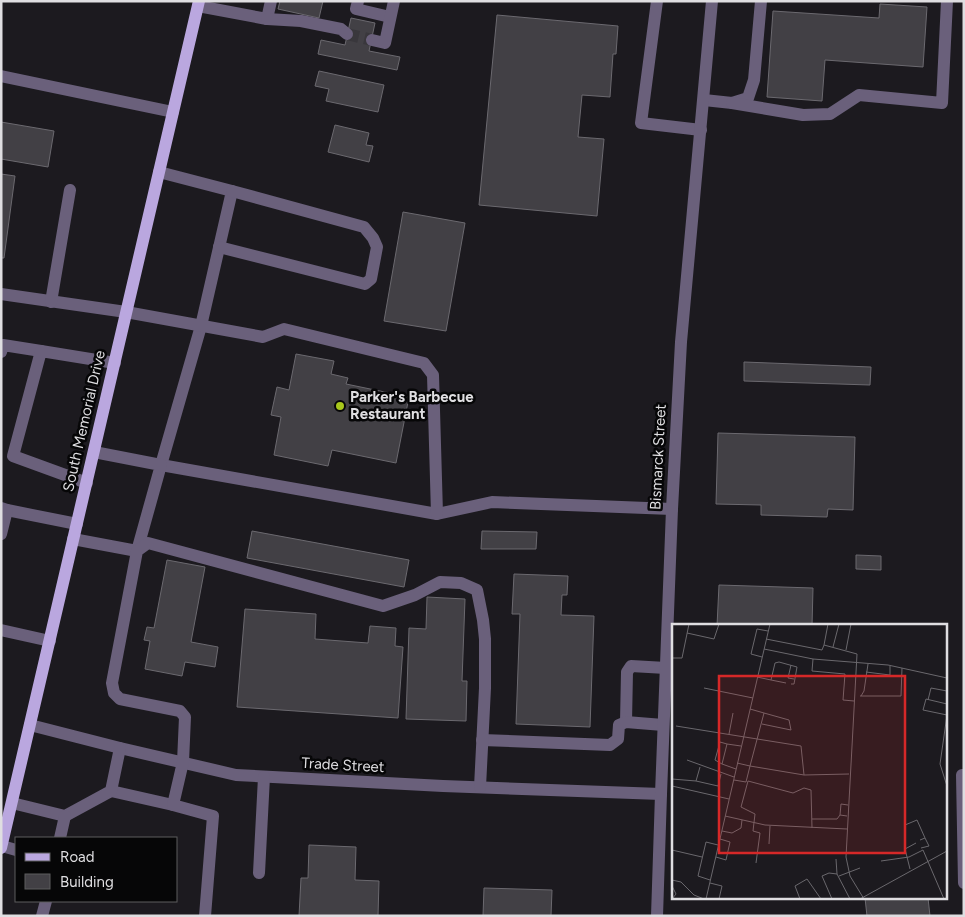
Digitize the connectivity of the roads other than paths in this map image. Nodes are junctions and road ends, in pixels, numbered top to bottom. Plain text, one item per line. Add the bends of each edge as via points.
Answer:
1 (271, 1) edge
2 (358, 1) edge
3 (394, 1) edge
4 (657, 1) edge
5 (712, 1) edge
6 (761, 1) edge
7 (947, 1) edge
8 (198, 4) edge
9 (390, 17) junction
10 (267, 19) junction
11 (347, 34) tunnel mouth
12 (372, 40) tunnel mouth
13 (1, 76) edge
14 (704, 100) junction
15 (732, 103) junction
16 (173, 112) junction
17 (701, 130) junction
18 (159, 172) junction
19 (70, 190) dead end
20 (232, 190) junction
21 (219, 247) junction
22 (1, 294) edge
23 (51, 302) junction
24 (126, 312) junction
25 (200, 326) junction
26 (42, 351) junction
27 (1, 352) edge
28 (114, 363) junction
29 (1, 450) edge
30 (94, 452) junction
31 (13, 456) junction
32 (161, 465) junction
33 (86, 483) junction
34 (4, 509) edge
35 (672, 509) junction
36 (437, 514) junction
37 (77, 524) junction
38 (1, 534) edge
39 (73, 539) junction
40 (136, 551) junction
41 (1, 630) edge
42 (50, 641) junction
43 (666, 668) junction
44 (626, 722) junction
45 (30, 724) junction
46 (664, 724) junction
47 (482, 740) junction
48 (120, 748) junction
49 (183, 762) junction
50 (964, 775) edge
51 (264, 777) junction
52 (480, 787) junction
53 (111, 791) junction
54 (661, 794) junction
55 (12, 803) junction
56 (173, 805) junction
57 (65, 816) junction
58 (60, 837) edge
59 (2, 847) edge
60 (15, 850) edge
61 (259, 873) dead end
62 (964, 883) edge
63 (46, 902) edge
64 (42, 916) edge
65 (205, 916) edge
66 (657, 916) edge

1 - 10 street
2 - 9 street via 356,10
3 - 9 street
4 - 17 street via 641,123
5 - 14 street, Bismarck Street
6 - 15 street via 754,80 748,98
7 - 15 street via 942,103 859,95 830,114 803,115
8 - 10 street
8 - 16 main road, South Memorial Drive
9 - 12 street via 386,43
10 - 11 street via 300,21 341,29
13 - 16 street
14 - 15 street
14 - 17 street, Bismarck Street
16 - 18 main road, South Memorial Drive
17 - 35 street, Bismarck Street via 680,342
18 - 20 street
18 - 24 main road, South Memorial Drive
19 - 23 street
20 - 21 street
20 - 21 street via 364,227 377,247 371,279 365,284
21 - 25 street
22 - 23 street
23 - 24 street
24 - 25 street
24 - 28 main road, South Memorial Drive
25 - 32 street
25 - 36 street via 263,337 284,329 424,363 433,375
26 - 27 street via 3,345
26 - 28 street
26 - 31 street
28 - 30 main road, South Memorial Drive
29 - 31 street
30 - 32 street
30 - 33 main road, South Memorial Drive
31 - 33 street
32 - 36 street
32 - 40 street
33 - 37 main road, South Memorial Drive
34 - 37 street
34 - 38 street
35 - 36 street via 492,502
35 - 43 street, Bismarck Street
37 - 39 main road, South Memorial Drive
39 - 40 street
39 - 42 main road, South Memorial Drive
40 - 47 street via 148,544 383,606 415,596 440,582 461,583 477,590 485,639
40 - 49 street via 112,683 114,693 120,699 180,711 185,717
41 - 42 street
42 - 45 main road, South Memorial Drive
43 - 44 street via 631,666 627,672
43 - 46 street, Bismarck Street
44 - 46 street
44 - 47 street via 619,724 618,739 610,745
45 - 48 street, Trade Street
45 - 55 main road, South Memorial Drive
46 - 54 street, Bismarck Street
47 - 52 street
48 - 49 street, Trade Street
48 - 53 street
49 - 51 street, Trade Street via 236,775
49 - 56 street
50 - 62 street
51 - 52 street, Trade Street
51 - 61 street
52 - 54 street, Trade Street
53 - 56 street
53 - 57 street
54 - 66 street, Bismarck Street
55 - 57 street
55 - 59 main road, South Memorial Drive
56 - 65 street via 213,816
57 - 58 street
59 - 60 street
63 - 64 street

